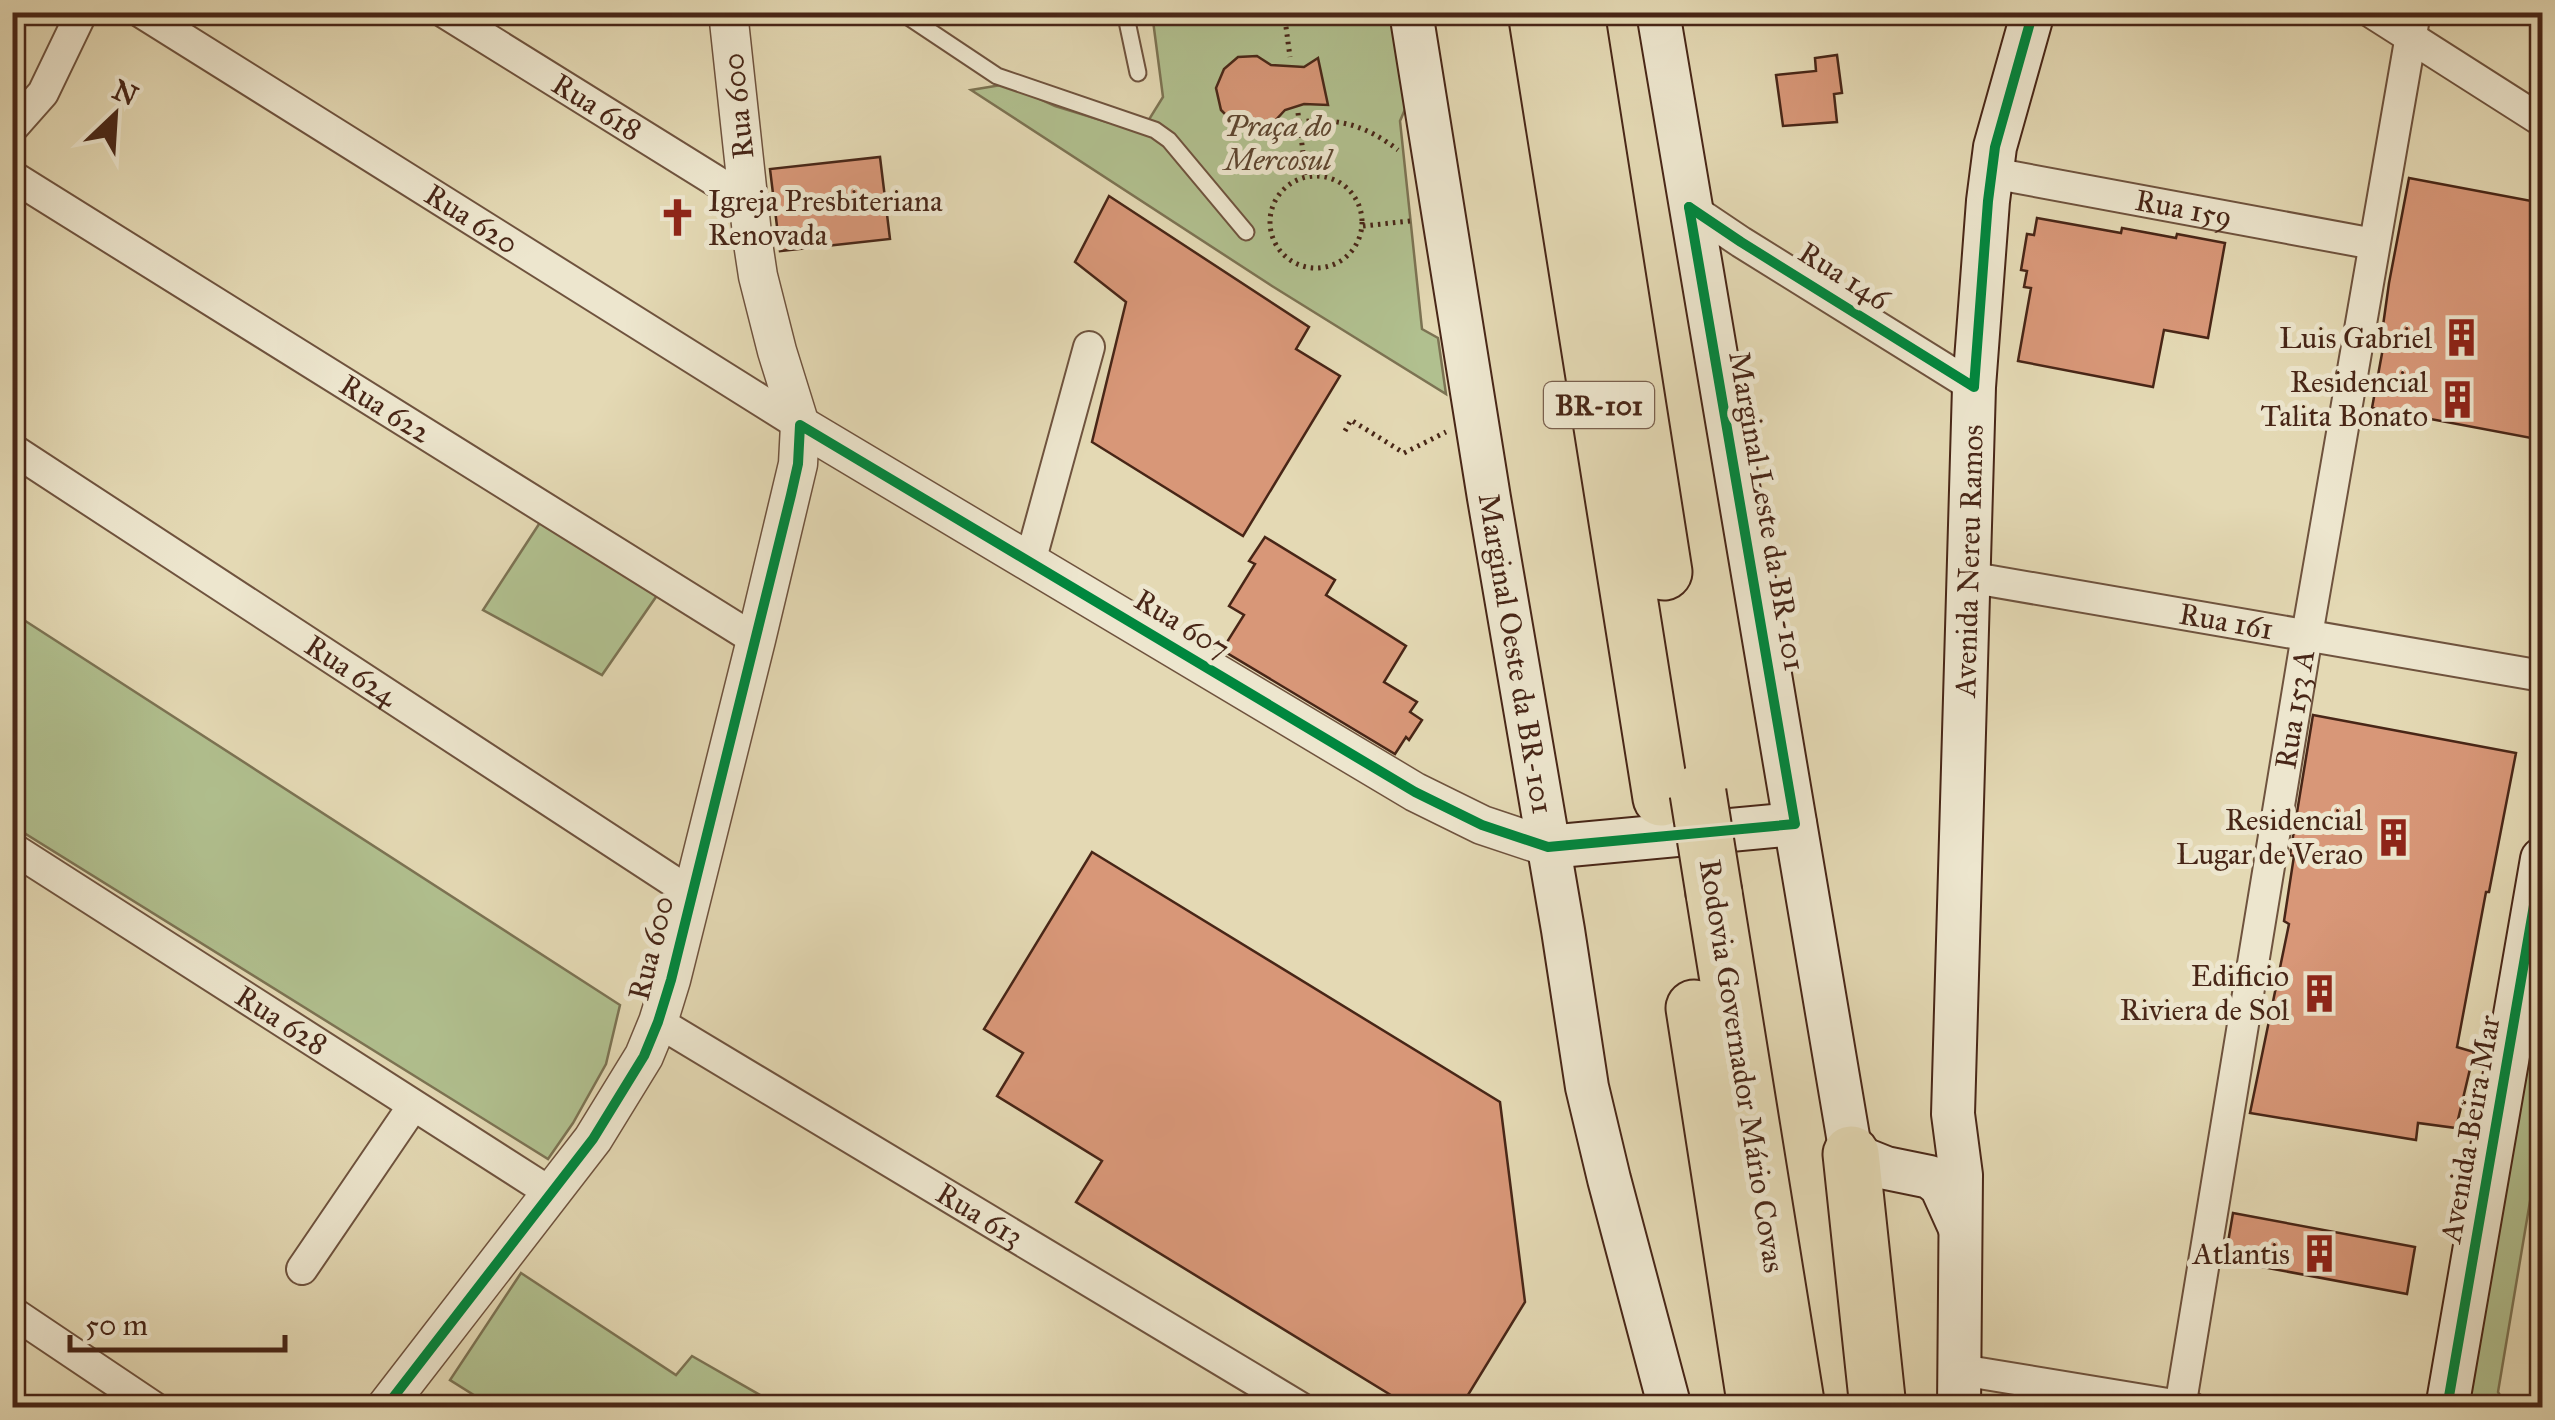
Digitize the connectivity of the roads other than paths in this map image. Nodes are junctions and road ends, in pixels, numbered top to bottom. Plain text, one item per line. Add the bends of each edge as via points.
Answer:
1 (82, 12) edge
2 (141, 12) edge
3 (444, 12) edge
4 (728, 12) edge
5 (901, 12) edge
6 (1125, 12) edge
7 (1411, 12) edge
8 (1536, 12) edge
9 (1576, 12) edge
10 (1658, 12) edge
11 (2033, 12) edge
12 (2370, 12) edge
13 (2413, 25) edge
14 (1138, 72) dead end
15 (2542, 121) edge
16 (12, 128) edge
17 (1992, 173) junction
18 (12, 176) edge
19 (748, 201) junction
20 (1689, 206) junction
21 (1246, 232) dead end
22 (2374, 244) junction
23 (1089, 347) dead end
24 (1974, 386) junction
25 (800, 426) junction
26 (12, 448) edge
27 (1030, 562) junction
28 (1968, 576) junction
29 (2307, 635) junction
30 (756, 640) junction
31 (2542, 676) edge
32 (1680, 795) junction
33 (1795, 824) junction
34 (1548, 847) junction
35 (12, 848) edge
36 (2542, 859) edge
37 (691, 893) junction
38 (1695, 894) junction
39 (658, 1022) junction
40 (413, 1106) junction
41 (1953, 1114) junction
42 (1851, 1154) junction
43 (1930, 1177) junction
44 (551, 1192) junction
45 (1962, 1233) junction
46 (302, 1269) dead end
47 (12, 1312) edge
48 (1958, 1395) edge
49 (2184, 1407) edge
50 (155, 1408) edge
51 (385, 1408) edge
52 (1301, 1408) edge
53 (1670, 1408) edge
54 (1756, 1408) edge
55 (1797, 1408) edge
56 (1878, 1408) edge
57 (2447, 1408) edge

1 - 16 street via 43,93
2 - 25 street, Rua 620
3 - 19 street, Rua 618
4 - 19 street, Rua 600
5 - 21 lane via 998,76 1155,130
6 - 14 lane
7 - 34 main road, Marginal Oeste da BR-101
8 - 32 highway, Rodovia Governador Mário Covas / BR-101
9 - 32 highway, Rodovia Governador Mário Covas / BR-101
10 - 20 main road, Marginal Leste da BR-101
11 - 17 main road, Avenida Nereu Ramos
12 - 13 street
13 - 15 street
13 - 22 street, Rua 153 A
17 - 22 street, Rua 159
17 - 24 main road, Avenida Nereu Ramos
18 - 30 street, Rua 622
19 - 25 street, Rua 600 via 758,276
20 - 24 street, Rua 146
20 - 33 main road, Marginal Leste da BR-101
22 - 29 street, Rua 153 A
23 - 27 street
24 - 28 main road, Avenida Nereu Ramos
25 - 27 street, Rua 607
25 - 30 street, Rua 600 via 798,464
26 - 37 street, Rua 624
27 - 34 street, Rua 607 via 1415,792
28 - 29 street, Rua 161
28 - 41 main road, Avenida Nereu Ramos
29 - 31 street, Rua 161
29 - 49 street, Rua 153 A
30 - 37 street, Rua 600
32 - 38 highway, Rodovia Governador Mário Covas / BR-101, bridge
33 - 34 main road
33 - 42 main road, Marginal Leste da BR-101
34 - 53 main road, Marginal Oeste da BR-101 via 1587,1087
35 - 40 street, Rua 628
36 - 57 main road, Avenida Beira Mar
37 - 39 street, Rua 600
38 - 54 highway, Rodovia Governador Mário Covas / BR-101
38 - 55 highway, Rodovia Governador Mário Covas / BR-101
39 - 44 street, Rua 600 via 621,1096
39 - 52 street, Rua 613
40 - 44 street, Rua 628
40 - 46 street
41 - 43 main road, Avenida Nereu Ramos
41 - 45 main road, Avenida Nereu Ramos
42 - 43 main road
42 - 56 highway
43 - 45 main road via 1942,1186
43 - 48 main road, Avenida Nereu Ramos via 1931,1232
44 - 51 street, Rua 600
45 - 48 main road, Avenida Nereu Ramos
47 - 50 street
48 - 49 street

